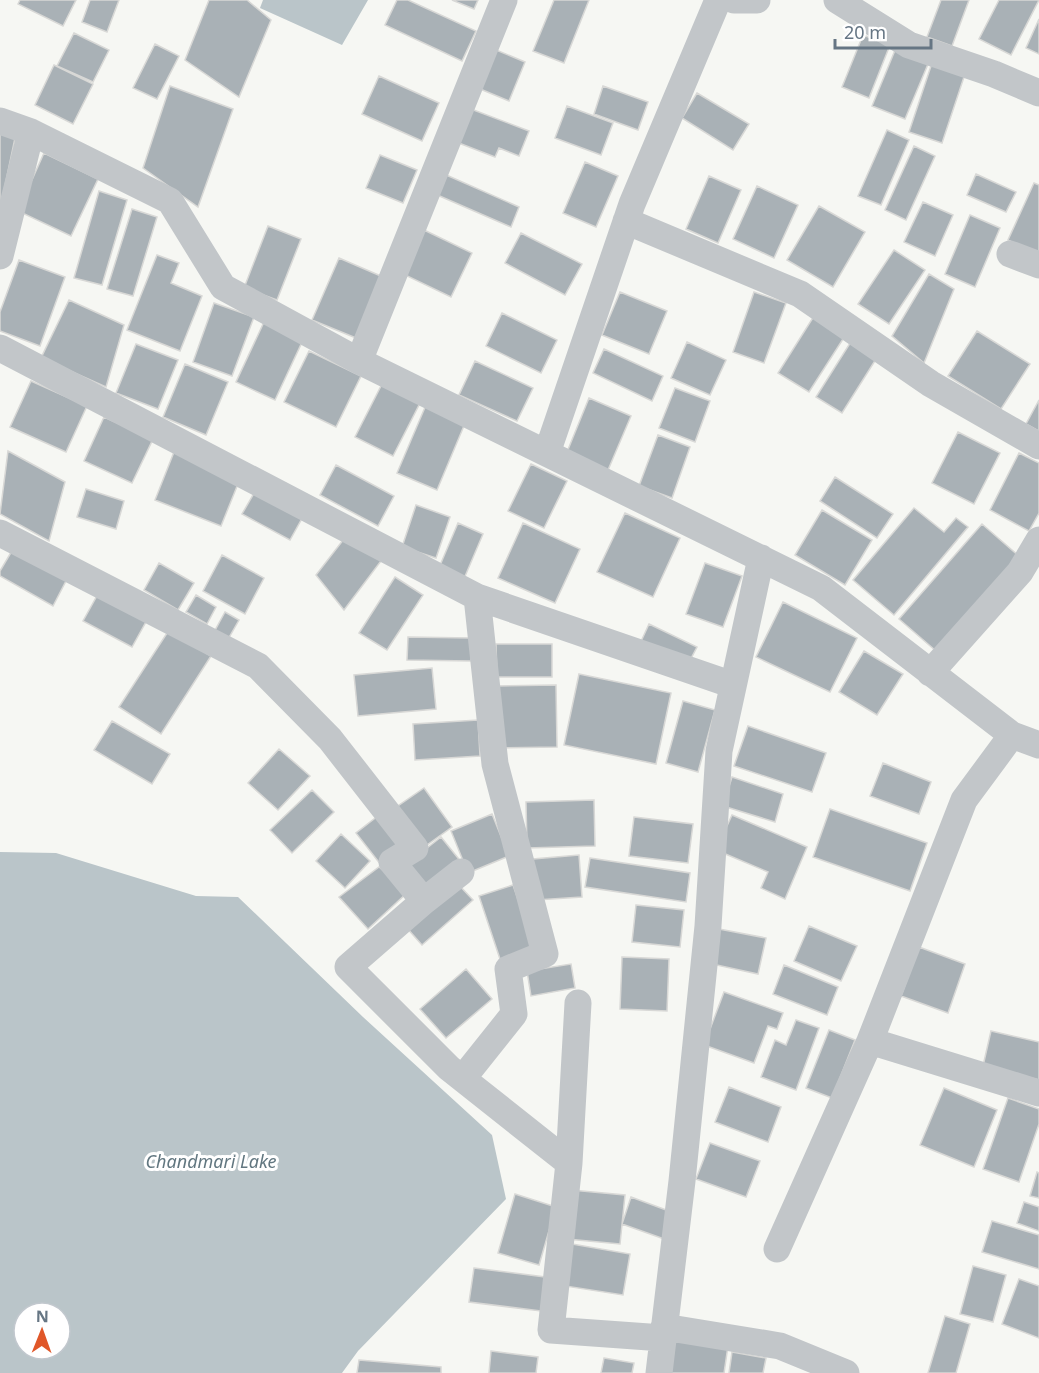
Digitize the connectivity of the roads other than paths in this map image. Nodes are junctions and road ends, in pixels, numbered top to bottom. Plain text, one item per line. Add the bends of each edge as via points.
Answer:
1 (504, 0) edge
2 (718, 0) edge
3 (734, 0) edge
4 (757, 0) edge
5 (837, 0) edge
6 (1039, 93) edge
7 (0, 121) edge
8 (31, 132) junction
9 (626, 221) junction
10 (1010, 254) dead end
11 (0, 256) edge
12 (1039, 265) edge
13 (0, 348) edge
14 (359, 361) junction
15 (1039, 446) edge
16 (548, 453) junction
17 (0, 533) edge
18 (1039, 540) edge
19 (761, 558) junction
20 (477, 597) junction
21 (930, 673) junction
22 (733, 685) junction
23 (1012, 735) junction
24 (1039, 745) edge
25 (461, 872) dead end
26 (424, 901) junction
27 (578, 1003) dead end
28 (870, 1041) junction
29 (463, 1078) junction
30 (1039, 1093) edge
31 (569, 1162) junction
32 (777, 1249) dead end
33 (664, 1333) junction
34 (658, 1373) edge
35 (846, 1373) edge

1 - 14 street
2 - 9 street
3 - 4 street
5 - 6 street via 909,45
7 - 8 street
8 - 11 street
8 - 14 street via 170,201 223,287
9 - 15 street via 800,294 931,384
9 - 16 street
10 - 12 street
13 - 20 street
14 - 16 street
16 - 19 street
17 - 26 street via 258,666 330,739 415,848 392,862
18 - 21 street via 1020,572
19 - 21 street via 821,588
19 - 22 street
20 - 22 street
20 - 29 street via 495,764 545,954 508,969 514,1014
21 - 23 street
22 - 33 street via 718,751 708,926
23 - 24 street
23 - 28 street via 964,800
25 - 26 street
26 - 29 street via 348,966
27 - 31 street
28 - 30 street
28 - 32 street
29 - 31 street
31 - 33 street via 551,1330
33 - 34 street
33 - 35 street via 780,1346

